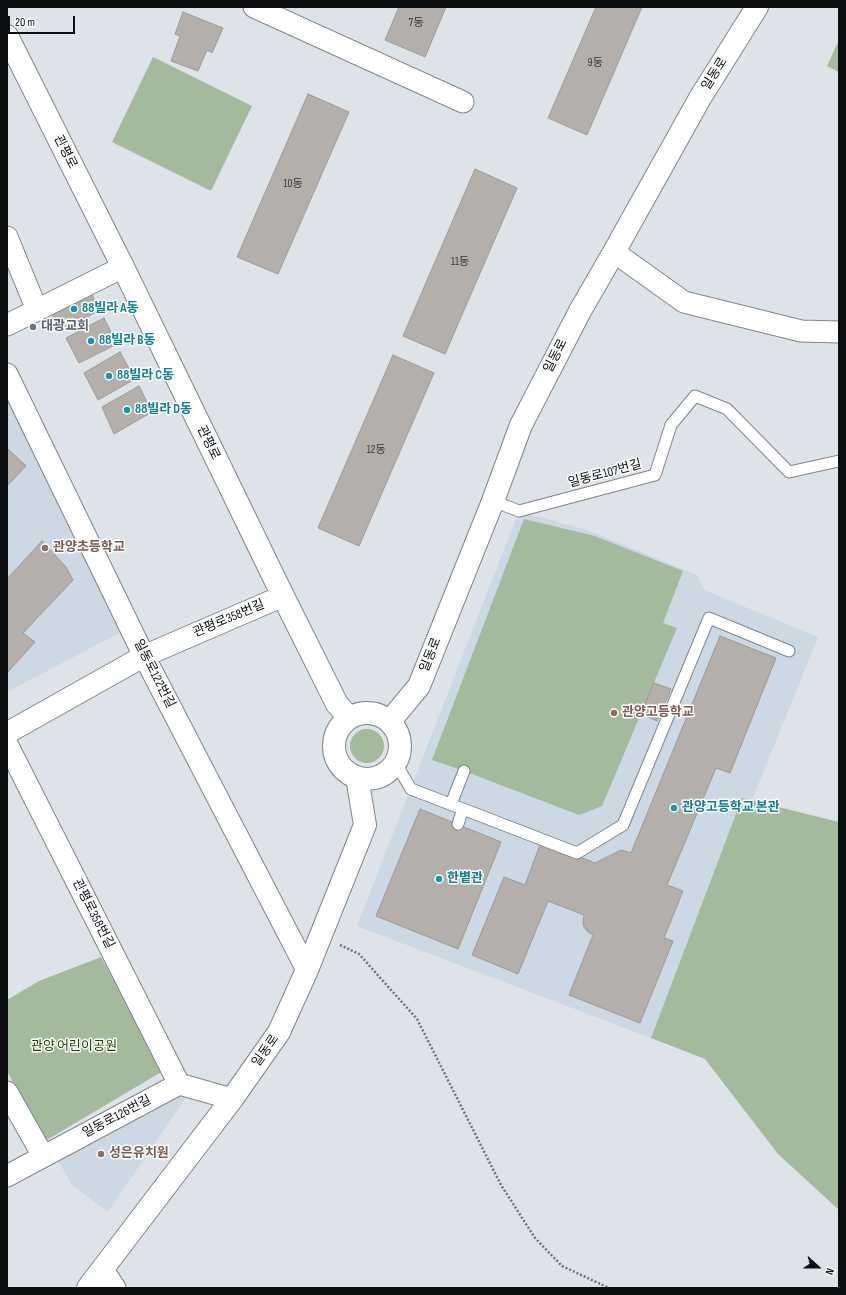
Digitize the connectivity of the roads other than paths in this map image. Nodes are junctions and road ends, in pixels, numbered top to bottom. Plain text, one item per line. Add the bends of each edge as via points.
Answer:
1 (254, 7) edge
2 (757, 7) edge
3 (7, 36) edge
4 (463, 102) dead end
5 (7, 237) edge
6 (614, 252) junction
7 (123, 267) junction
8 (37, 310) junction
9 (7, 325) edge
10 (839, 332) edge
11 (7, 374) edge
12 (839, 461) edge
13 (493, 501) junction
14 (282, 596) junction
15 (789, 651) dead end
16 (144, 656) junction
17 (349, 718) junction
18 (390, 721) junction
19 (7, 732) edge
20 (7, 744) edge
21 (396, 762) junction
22 (464, 771) dead end
23 (357, 777) junction
24 (451, 804) junction
25 (463, 809) junction
26 (458, 824) dead end
27 (307, 970) junction
28 (179, 1084) junction
29 (7, 1092) edge
30 (232, 1099) junction
31 (42, 1156) junction
32 (7, 1176) edge
33 (103, 1270) junction
34 (88, 1288) edge
35 (115, 1288) edge

1 - 4 street
2 - 6 street, 일동로 via 700,98
3 - 7 street, 관평로
5 - 8 street
6 - 10 street via 684,302 801,331
6 - 13 street, 일동로 via 580,311 521,425
7 - 8 street
7 - 14 street, 관평로
8 - 9 street
11 - 16 street, 일동로122번길
12 - 13 lane, 일동로107번길 via 789,472 728,409 696,396 671,425 655,475 519,511
13 - 18 street, 일동로 via 419,686
14 - 16 street, 관평로358번길
14 - 17 street, 관평로 via 337,704
15 - 25 lane via 709,618 623,825 577,853
16 - 19 street, 관평로358번길
16 - 27 street, 일동로122번길
17 - 18 street via 362,713 377,714
17 - 23 street via 338,729 334,743 336,758 344,770
18 - 21 street via 398,734 400,748
20 - 28 street, 관평로358번길
21 - 23 street via 379,776
21 - 24 lane via 411,789
22 - 24 lane
23 - 27 street, 일동로 via 365,825
24 - 25 lane
25 - 26 lane
27 - 30 street, 일동로 via 279,1032
28 - 30 street
28 - 31 street, 일동로126번길
29 - 31 street
30 - 33 street, 일동로
31 - 32 street, 일동로126번길
33 - 34 street, 일동로
33 - 35 street

